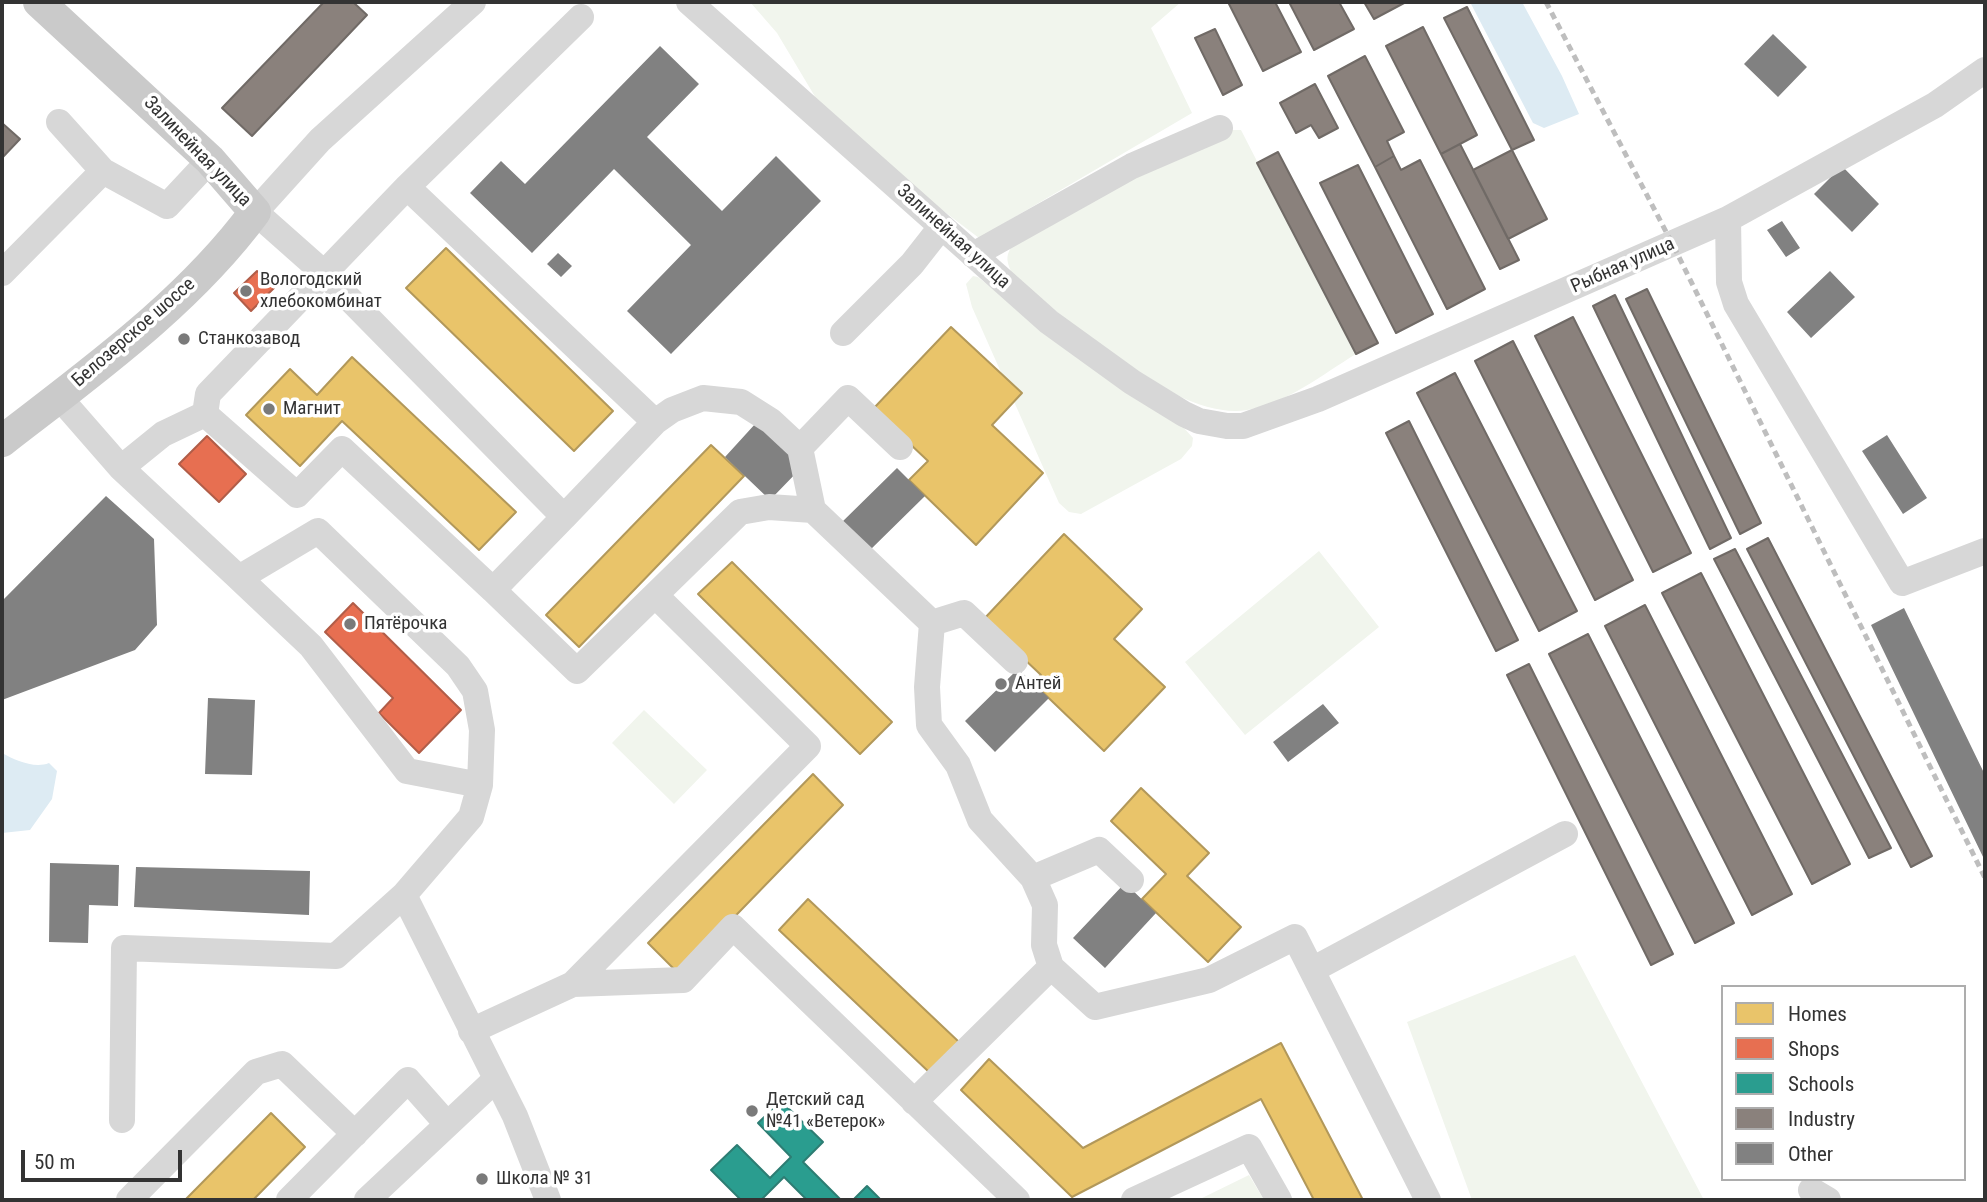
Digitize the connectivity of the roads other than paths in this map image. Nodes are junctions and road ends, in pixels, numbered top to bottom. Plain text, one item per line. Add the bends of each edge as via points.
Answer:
1 (39, 2) edge
2 (473, 2) edge
3 (689, 2) edge
4 (581, 17) dead end
5 (1985, 70) edge
6 (59, 122) dead end
7 (1220, 128) dead end
8 (210, 160) junction
9 (103, 171) junction
10 (407, 187) junction
11 (255, 212) junction
12 (1728, 219) junction
13 (941, 227) junction
14 (973, 255) junction
15 (2, 273) edge
16 (324, 274) junction
17 (843, 333) dead end
18 (59, 397) junction
19 (205, 415) junction
20 (655, 422) junction
21 (1243, 426) joint
22 (2, 441) edge
23 (900, 447) dead end
24 (800, 448) junction
25 (121, 468) junction
26 (813, 510) junction
27 (564, 517) junction
28 (1985, 551) edge
29 (239, 578) junction
30 (493, 590) junction
31 (655, 595) junction
32 (932, 623) junction
33 (1015, 661) dead end
34 (480, 786) junction
35 (1565, 834) dead end
36 (1033, 878) junction
37 (1131, 880) dead end
38 (404, 895) junction
39 (1051, 967) junction
40 (1312, 970) junction
41 (573, 984) junction
42 (471, 1031) junction
43 (495, 1080) junction
44 (914, 1102) junction
45 (122, 1120) dead end
46 (447, 1124) junction
47 (355, 1134) junction
48 (129, 1200) edge
49 (289, 1200) edge
50 (367, 1200) edge
51 (548, 1200) edge
52 (1017, 1200) edge
53 (1134, 1200) edge
54 (1279, 1200) edge
55 (1428, 1200) edge

1 - 8 main road, Залинейная улица
2 - 11 street, Залинейная улица via 320,140
3 - 13 street, Залинейная улица
4 - 10 street
5 - 12 street, Рыбная улица via 1935,106
6 - 9 street
7 - 14 street via 1132,166
8 - 9 street via 167,206
8 - 11 main road, Залинейная улица
9 - 15 street
10 - 16 street
10 - 20 street
11 - 16 street
11 - 18 main road, Белозерское шоссе via 211,266
12 - 21 street, Рыбная улица via 1397,366
12 - 28 street via 1729,282 1736,304 1902,583
13 - 14 street, Залинейная улица
13 - 17 street via 912,264
14 - 21 street, Залинейная улица via 1049,322 1168,405 1199,421
16 - 19 street via 208,394
16 - 27 street
18 - 22 main road, Белозерское шоссе
18 - 25 street
19 - 25 street via 163,434
19 - 30 street via 297,495 342,449
20 - 24 street via 703,398 741,402
20 - 27 street
23 - 24 street via 848,398
24 - 26 street
25 - 29 street
26 - 31 street via 769,507 740,512
26 - 32 street
27 - 30 street
29 - 34 street via 311,646 407,771
29 - 34 street via 318,531 458,666 475,691 482,730
30 - 31 street via 577,671
31 - 41 street via 808,746
32 - 33 street via 964,613
32 - 36 street via 929,725 958,765 980,820
34 - 38 street via 471,817
35 - 40 street
36 - 37 street via 1098,850
36 - 39 street via 1045,905 1044,945
38 - 42 street
38 - 45 street via 335,956 124,948
39 - 40 street via 1095,1007 1209,980 1295,937
39 - 44 street
40 - 55 street
41 - 42 street
41 - 44 street via 683,980 733,927
42 - 43 street
43 - 46 street
43 - 51 street via 532,1154
44 - 52 street
46 - 47 street via 408,1080
46 - 50 street
47 - 48 street via 282,1064 256,1072
47 - 49 street
53 - 54 street via 1249,1147

